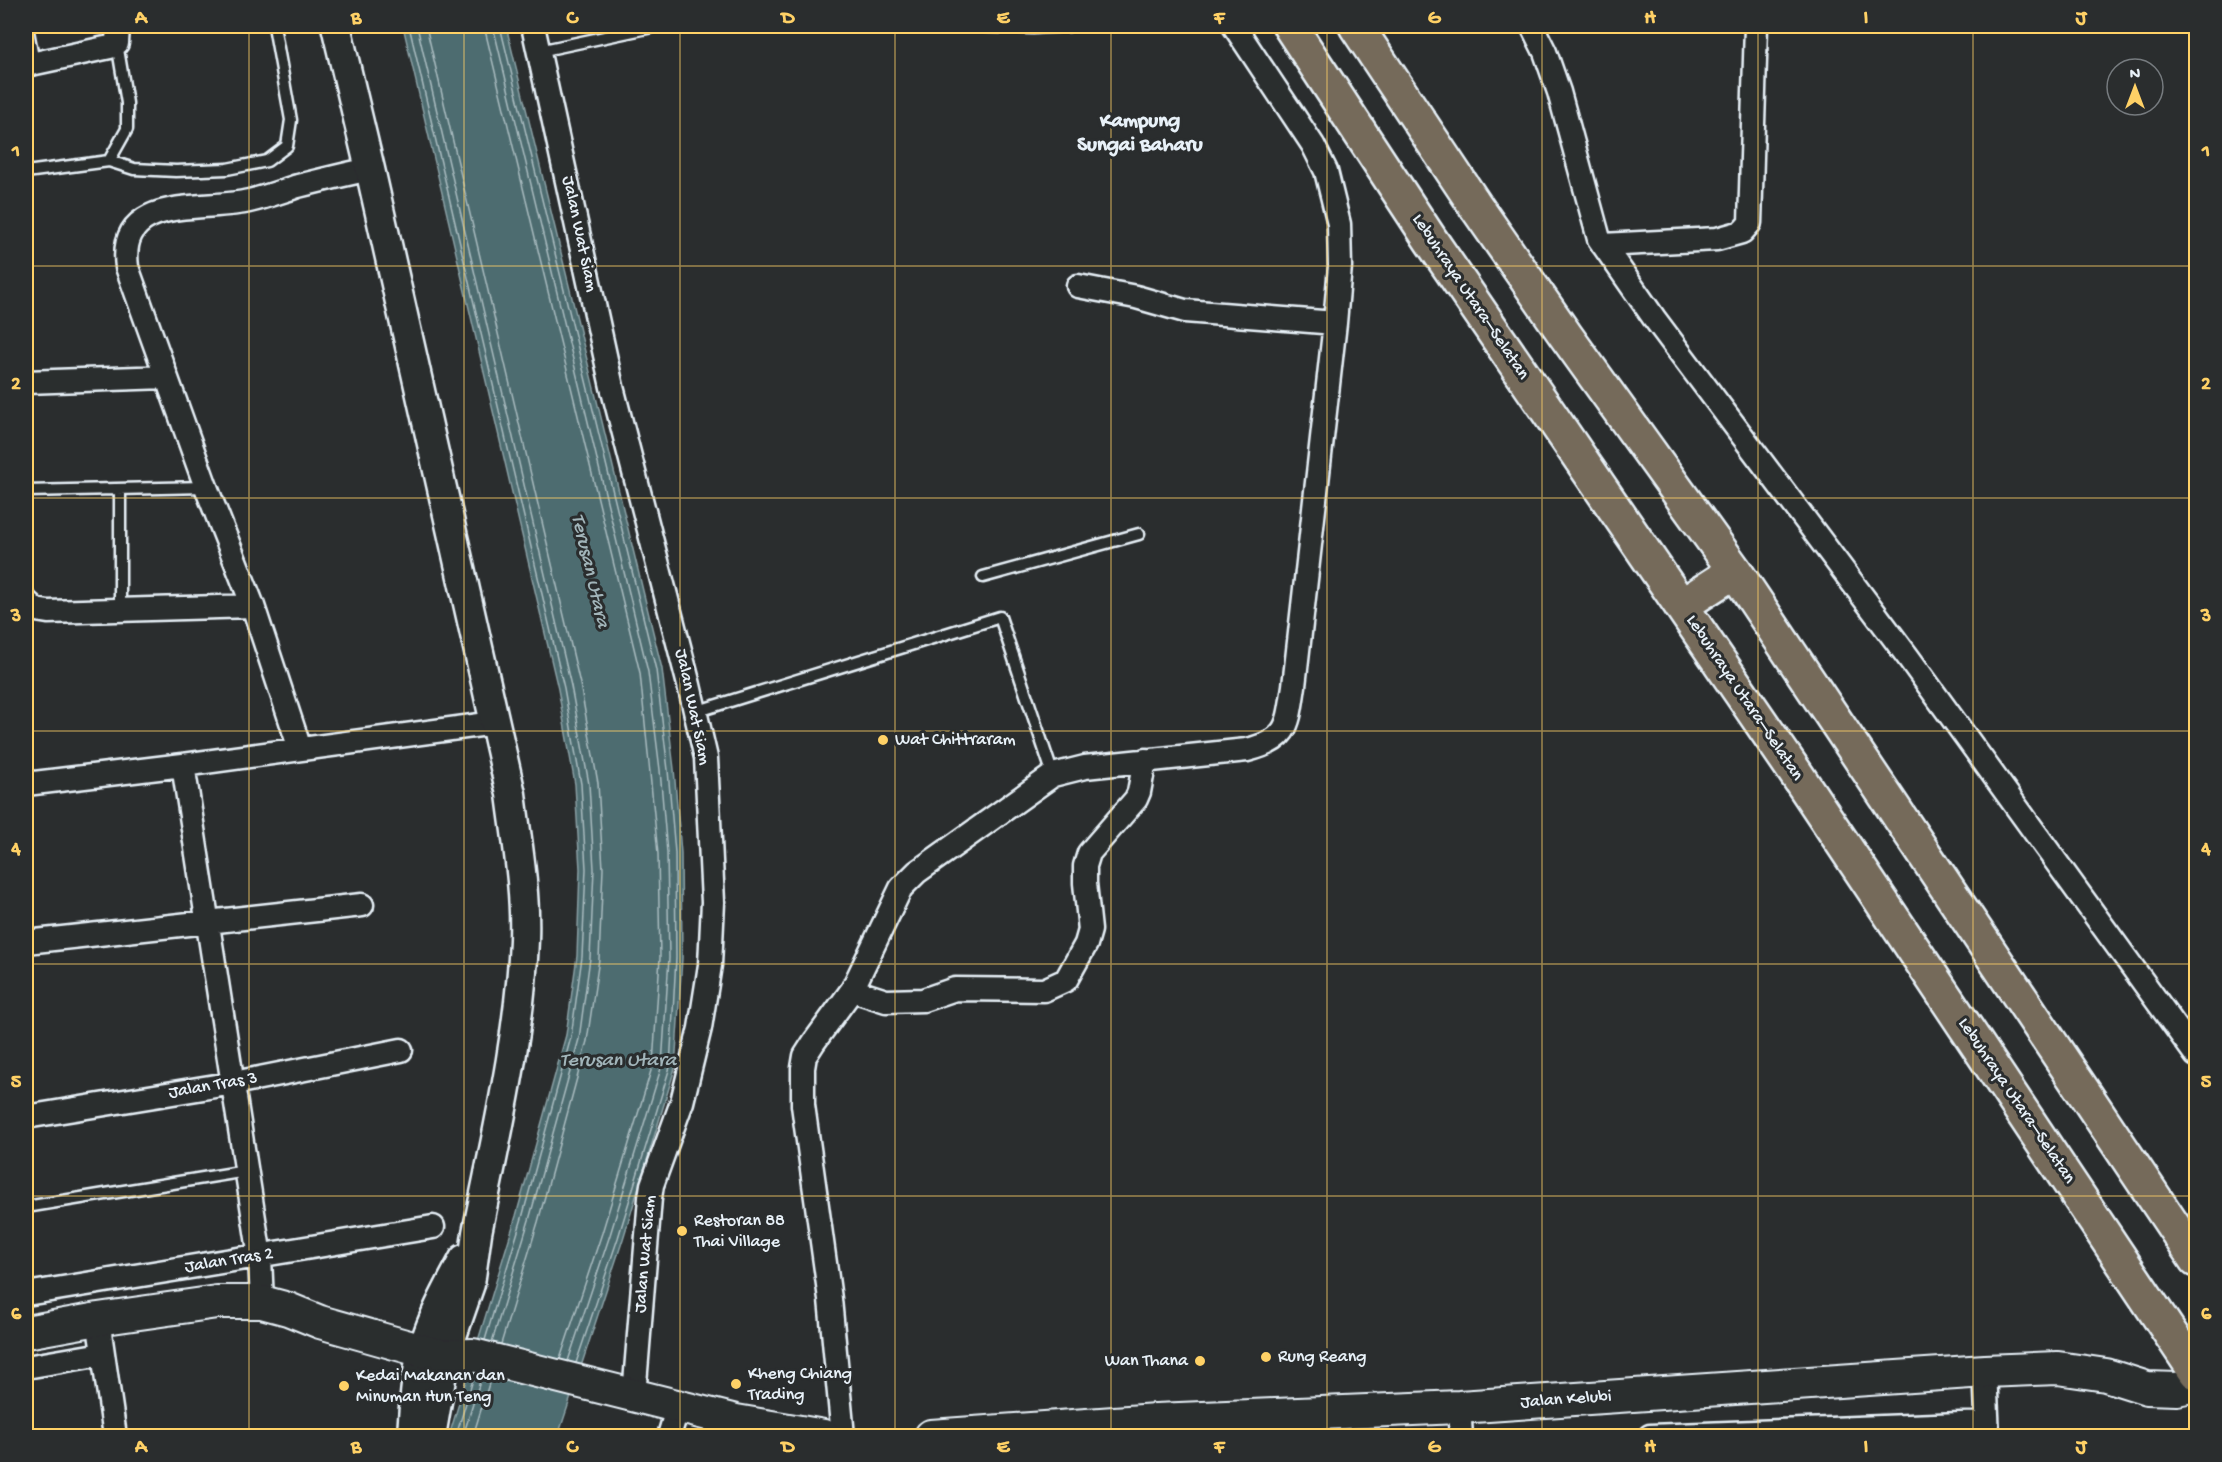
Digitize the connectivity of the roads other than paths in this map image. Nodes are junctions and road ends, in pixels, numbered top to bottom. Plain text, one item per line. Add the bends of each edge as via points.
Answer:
1 (27, 26) edge
2 (274, 26) edge
3 (336, 26) edge
4 (533, 26) edge
5 (657, 26) edge
6 (965, 26) edge
7 (1069, 26) edge
8 (1234, 26) edge
9 (1290, 26) edge
10 (1356, 26) edge
11 (1532, 26) edge
12 (1756, 26) edge
13 (117, 34) edge
14 (539, 51) junction
15 (30, 64) edge
16 (109, 161) junction
17 (370, 169) junction
18 (26, 172) edge
19 (1604, 244) junction
20 (1078, 286) dead end
21 (1335, 323) junction
22 (166, 378) junction
23 (26, 382) edge
24 (206, 487) junction
25 (120, 489) junction
26 (26, 491) edge
27 (1138, 534) dead end
28 (1735, 572) junction
29 (983, 577) dead end
30 (26, 601) edge
31 (253, 606) junction
32 (1681, 606) junction
33 (120, 611) junction
34 (695, 712) junction
35 (495, 723) junction
36 (300, 749) junction
37 (1144, 760) junction
38 (183, 765) junction
39 (1053, 775) junction
40 (26, 784) edge
41 (362, 905) dead end
42 (208, 921) junction
43 (26, 942) edge
44 (852, 990) junction
45 (400, 1050) dead end
46 (2196, 1055) edge
47 (234, 1083) junction
48 (26, 1117) edge
49 (246, 1171) junction
50 (26, 1207) edge
51 (433, 1227) dead end
52 (260, 1257) junction
53 (2196, 1260) edge
54 (26, 1294) edge
55 (275, 1306) junction
56 (98, 1318) junction
57 (26, 1332) edge
58 (448, 1348) junction
59 (102, 1354) junction
60 (26, 1367) edge
61 (1985, 1371) junction
62 (2196, 1372) edge
63 (2196, 1385) edge
64 (621, 1393) junction
65 (678, 1406) junction
66 (1460, 1422) edge
67 (1988, 1430) edge
68 (1738, 1434) edge
69 (115, 1437) edge
70 (412, 1437) edge
71 (431, 1437) edge
72 (669, 1437) edge
73 (824, 1437) edge
74 (843, 1437) edge
75 (932, 1437) edge
76 (1650, 1437) edge

1 - 15 lane
2 - 16 lane via 291,120 287,146 267,161 227,169 134,169
3 - 17 street
4 - 14 street, Jalan Wat Siam
5 - 14 lane
6 - 7 lane
8 - 21 street via 1326,171 1339,224
9 - 32 highway, Lebuhraya Utara–Selatan
10 - 28 highway via 1527,280
11 - 19 street via 1552,70 1594,226
12 - 19 street via 1747,228 1717,239
13 - 15 street via 110,47
13 - 16 lane via 127,129
14 - 34 street, Jalan Wat Siam via 612,387
16 - 18 lane
17 - 22 street via 245,202 160,211 134,229 128,238 128,267
17 - 35 street
19 - 46 street via 1654,318 1908,657
20 - 21 street via 1185,311
21 - 37 street via 1287,725 1278,738 1264,746
22 - 23 street
22 - 24 street
24 - 25 lane
24 - 31 street
25 - 26 lane
25 - 33 lane
27 - 29 lane
28 - 32 highway
28 - 53 highway
30 - 33 street via 36,610 48,612
31 - 33 street
31 - 36 street
32 - 62 highway, Lebuhraya Utara–Selatan
34 - 39 lane via 1000,617
34 - 64 street, Jalan Wat Siam via 706,758 711,837 710,965 682,1102 652,1185
35 - 36 street
35 - 58 street via 520,859 524,939 515,1033 477,1233
36 - 38 street
37 - 39 street
37 - 44 street via 1136,799 1089,853 1085,883 1090,930 1066,980 1031,992 955,989 923,1000 886,1002
38 - 40 street
38 - 42 street
39 - 44 street via 907,881
41 - 42 street
42 - 43 street
42 - 47 street
44 - 74 street via 805,1056 803,1068 803,1105 830,1299
45 - 47 street, Jalan Tras 3
47 - 48 street, Jalan Tras 3
47 - 49 street
49 - 50 lane
49 - 52 street
51 - 52 street, Jalan Tras 2
52 - 54 street, Jalan Tras 2
52 - 55 street
55 - 56 main road via 217,1302
55 - 58 main road via 320,1322
56 - 57 main road
56 - 59 street
58 - 64 main road
58 - 70 street via 415,1400
58 - 71 street
59 - 60 street
59 - 69 street
61 - 63 main road, Jalan Kelubi via 2058,1368 2091,1371 2147,1388
61 - 66 main road, Jalan Kelubi
61 - 67 street
64 - 65 main road
65 - 72 street
65 - 73 main road
66 - 75 main road, Jalan Kelubi via 1156,1420
67 - 68 street
68 - 76 street

